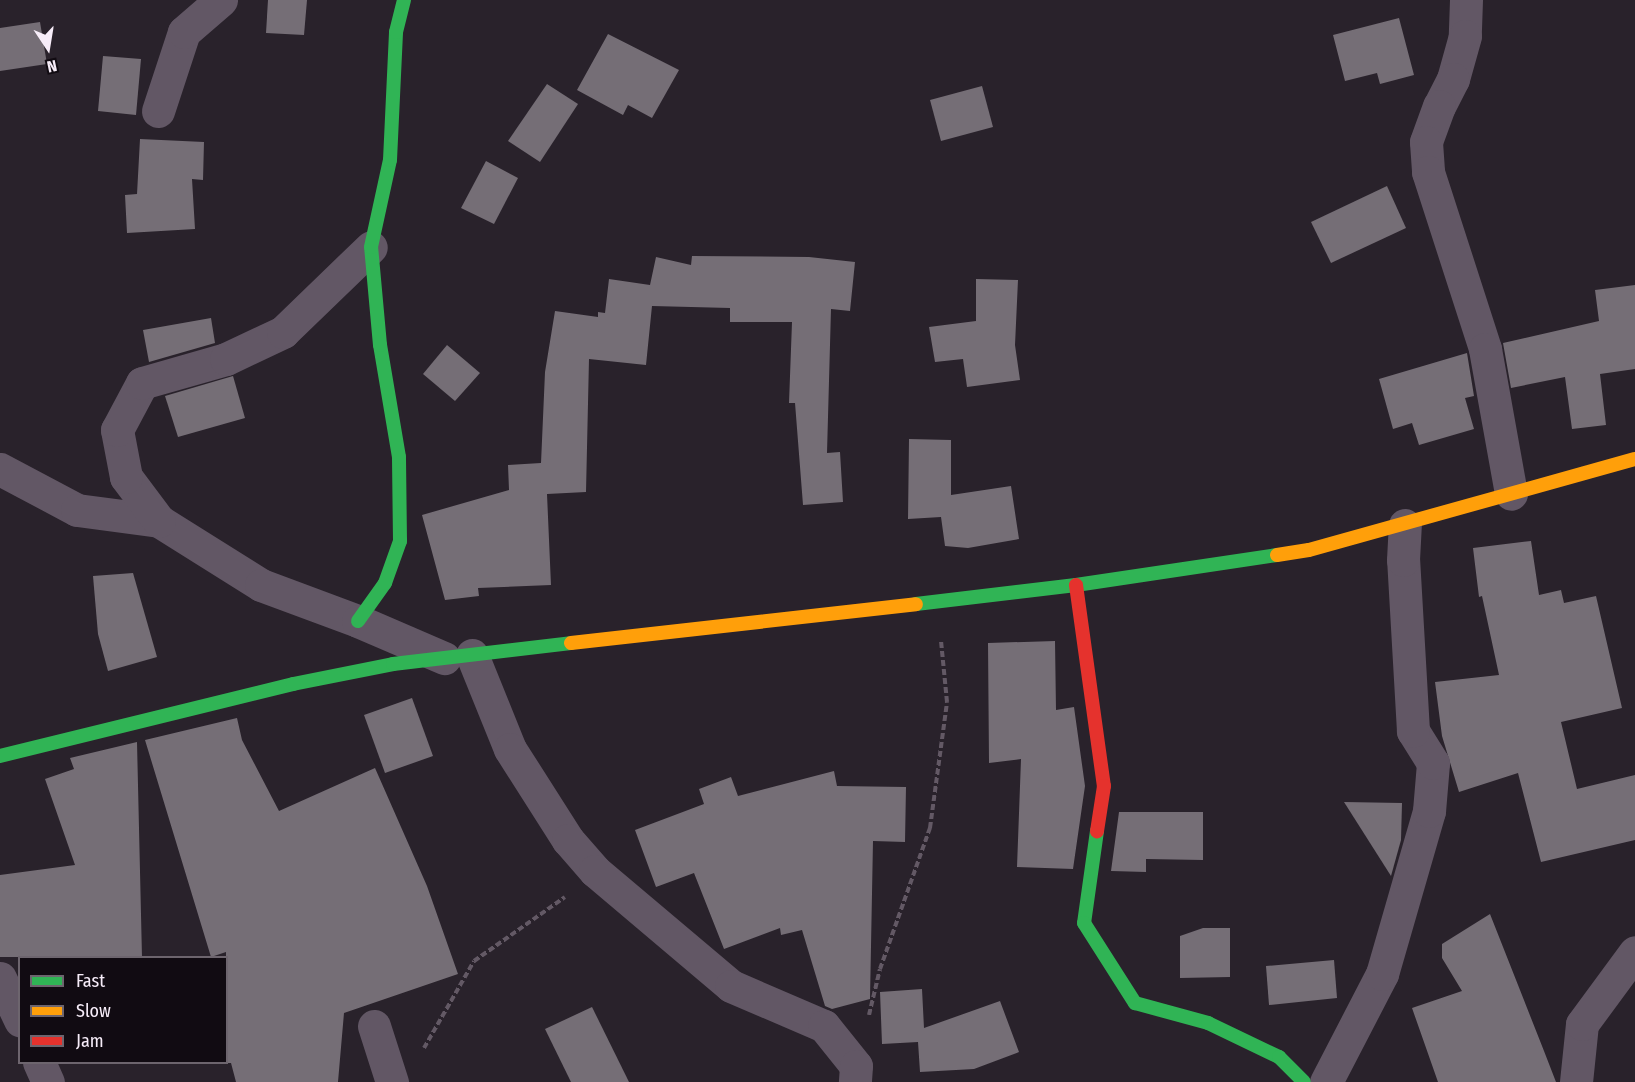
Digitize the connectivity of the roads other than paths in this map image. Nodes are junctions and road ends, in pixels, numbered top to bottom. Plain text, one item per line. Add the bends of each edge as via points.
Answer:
1 (221, 0) edge
2 (404, 0) edge
3 (1466, 0) edge
4 (158, 111) dead end
5 (371, 248) junction
6 (1635, 459) edge
7 (0, 469) edge
8 (1511, 494) junction
9 (159, 521) junction
10 (1405, 525) junction
11 (1076, 585) junction
12 (358, 621) junction
13 (458, 656) junction
14 (0, 756) edge
15 (1635, 952) edge
16 (0, 978) edge
17 (18, 1016) edge
18 (374, 1026) dead end
19 (40, 1064) edge
20 (856, 1074) edge
21 (48, 1082) edge
22 (392, 1082) edge
23 (1304, 1082) edge
24 (1326, 1082) edge
25 (1576, 1082) edge

1 - 4 street via 184,32
2 - 5 street via 396,32 390,160
3 - 8 street via 1465,36 1453,79 1426,142 1428,172 1485,349
5 - 9 street via 283,332 226,358 142,383 117,430 126,477
5 - 12 street via 380,345 399,457 400,541 385,583
6 - 8 street
7 - 9 street via 77,510
8 - 10 street
9 - 12 street via 261,585
10 - 11 street via 1309,550
10 - 24 street via 1403,560 1413,731 1432,763 1429,811 1382,974
11 - 13 street
11 - 23 street via 1104,786 1084,923 1135,1003 1208,1023 1279,1057
12 - 13 street
13 - 14 street via 293,684
13 - 20 street via 510,749 568,840 595,871 731,986 825,1026
15 - 25 street via 1582,1024
16 - 17 street
18 - 22 street
19 - 21 street

